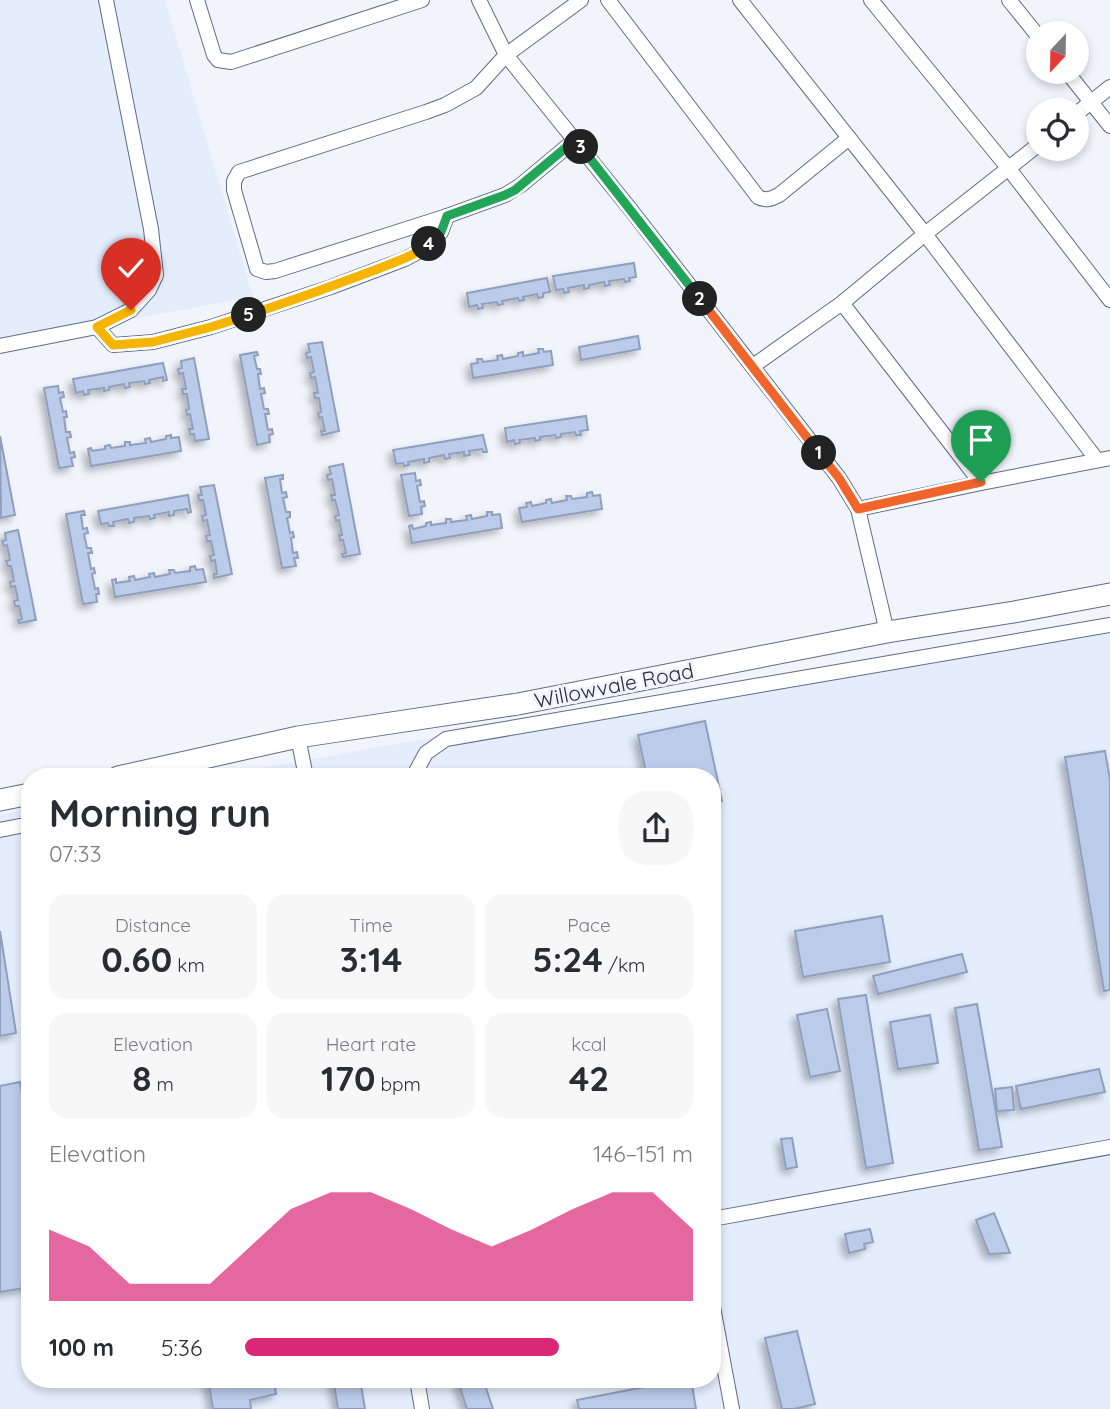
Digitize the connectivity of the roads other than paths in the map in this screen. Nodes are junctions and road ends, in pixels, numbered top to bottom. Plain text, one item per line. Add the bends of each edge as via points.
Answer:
1 (106, 0) edge
2 (197, 0) edge
3 (422, 0) edge
4 (479, 0) edge
5 (581, 0) edge
6 (608, 0) edge
7 (740, 0) edge
8 (871, 0) edge
9 (1009, 0) edge
10 (1026, 21) edge
11 (506, 55) junction
12 (1077, 84) edge
13 (1110, 87) edge
14 (1091, 102) junction
15 (1110, 126) edge
16 (849, 138) junction
17 (575, 140) junction
18 (1026, 155) edge
19 (1009, 169) junction
20 (447, 216) junction
21 (925, 234) junction
22 (1110, 300) edge
23 (842, 303) junction
24 (97, 327) junction
25 (0, 346) edge
26 (753, 366) junction
27 (1104, 459) edge
28 (981, 482) junction
29 (858, 509) junction
30 (1110, 594) edge
31 (1110, 625) edge
32 (887, 632) junction
33 (298, 737) junction
34 (158, 768) edge
35 (304, 768) edge
36 (418, 768) edge
37 (21, 796) edge
38 (0, 800) edge
39 (21, 826) edge
40 (0, 830) edge
41 (1110, 1146) edge
42 (721, 1217) edge
43 (721, 1350) edge
44 (418, 1388) edge
45 (422, 1409) edge
46 (732, 1409) edge

1 - 24 street via 156,275 131,310
2 - 3 street via 214,55 231,62
4 - 11 street
5 - 11 street
6 - 16 street via 758,197 779,195
7 - 16 street
8 - 19 street
9 - 10 street
11 - 17 street
11 - 20 street via 477,88 445,105 239,172 233,185 257,269 267,272
12 - 14 street
13 - 14 street
14 - 15 street
16 - 21 street
17 - 20 street via 515,190
17 - 26 street
18 - 19 street
19 - 21 street
19 - 22 street
20 - 24 street via 435,239 405,259 211,327 153,342 113,345
21 - 23 street
21 - 27 street
23 - 26 street
23 - 28 street
24 - 25 street
26 - 29 street
27 - 28 street
28 - 29 street
29 - 32 street
30 - 32 main road, Willowvale Road
31 - 36 street via 446,739 426,753
32 - 33 main road, Willowvale Road via 518,704
33 - 34 main road, Willowvale Road
33 - 35 street
37 - 38 main road
39 - 40 street
41 - 42 street
43 - 46 street
44 - 45 street

